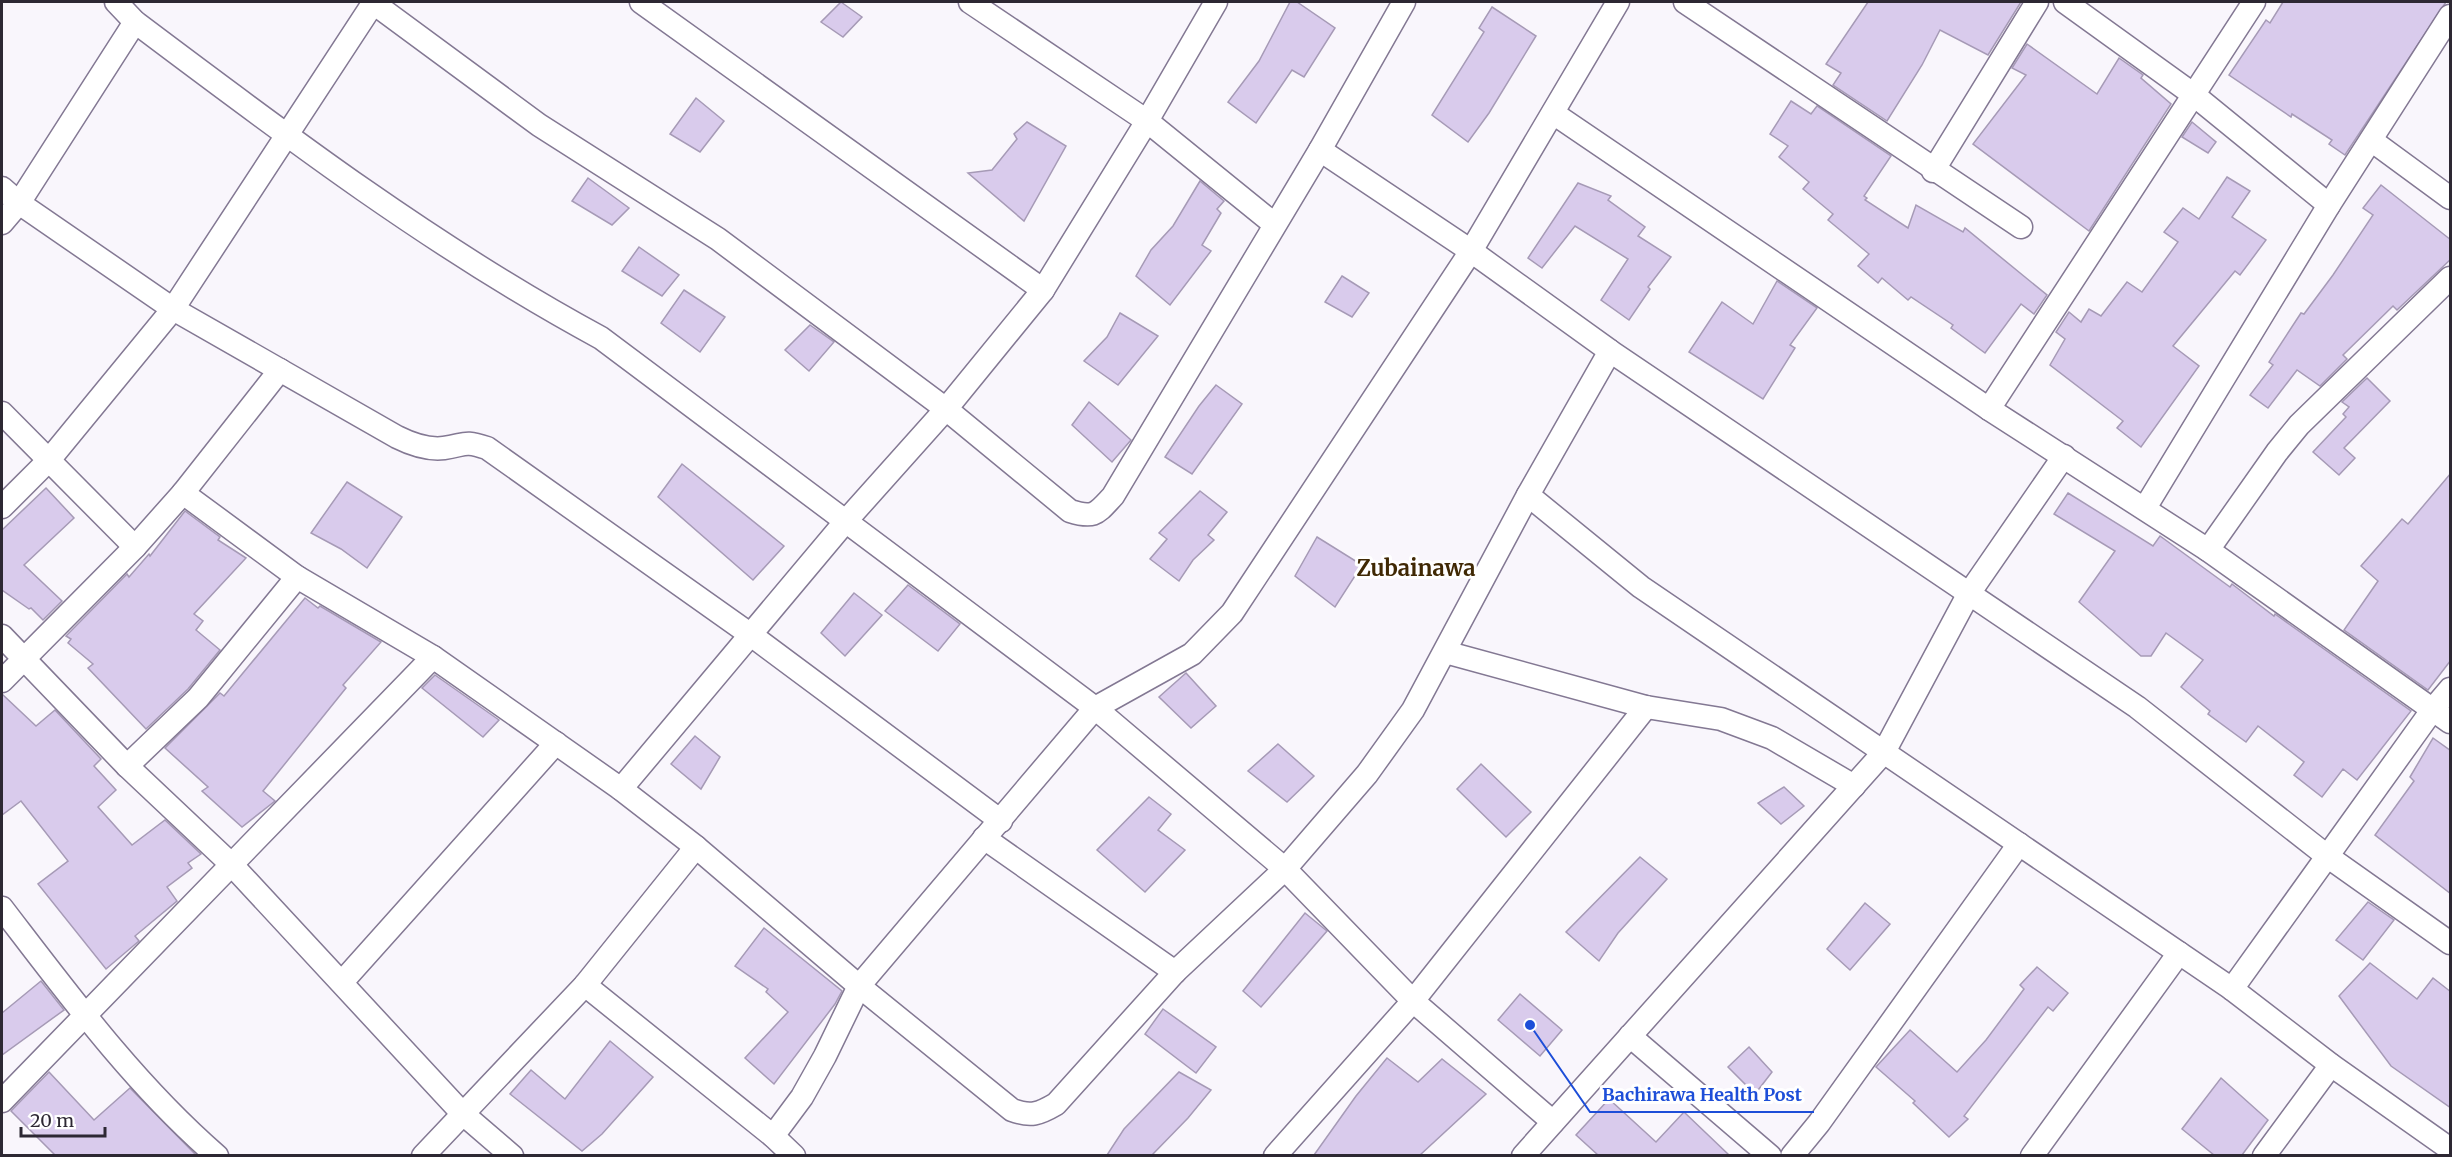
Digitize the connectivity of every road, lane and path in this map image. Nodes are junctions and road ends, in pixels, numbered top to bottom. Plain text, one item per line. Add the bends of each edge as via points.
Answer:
1 (373, 2) edge
2 (641, 2) edge
3 (970, 2) edge
4 (1216, 2) edge
5 (1404, 2) edge
6 (1618, 2) edge
7 (1685, 2) edge
8 (2037, 2) edge
9 (2065, 2) edge
10 (2254, 2) edge
11 (127, 9) edge
12 (2451, 16) edge
13 (2194, 95) junction
14 (1553, 112) junction
15 (1147, 122) junction
16 (286, 136) junction
17 (2371, 140) junction
18 (1320, 150) junction
19 (1933, 171) junction
20 (2, 188) edge
21 (2451, 198) edge
22 (19, 203) junction
23 (2329, 205) junction
24 (2, 224) edge
25 (1274, 224) junction
26 (2021, 227) dead end
27 (1472, 251) junction
28 (2451, 278) edge
29 (1043, 290) junction
30 (173, 309) junction
31 (1610, 351) junction
32 (280, 370) junction
33 (946, 409) junction
34 (1989, 409) junction
35 (2, 413) edge
36 (2064, 456) junction
37 (49, 460) junction
38 (183, 493) junction
39 (1528, 495) junction
40 (2, 507) edge
41 (2145, 508) junction
42 (845, 522) junction
43 (135, 547) junction
44 (2208, 550) junction
45 (297, 577) junction
46 (1968, 594) junction
47 (751, 635) junction
48 (2, 636) edge
49 (1445, 652) junction
50 (433, 657) junction
51 (23, 658) junction
52 (2, 681) edge
53 (2451, 689) edge
54 (1646, 707) junction
55 (1095, 708) junction
56 (2442, 716) edge
57 (556, 744) junction
58 (1884, 752) junction
59 (127, 766) junction
60 (1854, 786) junction
61 (621, 789) junction
62 (1001, 821) junction
63 (984, 838) junction
64 (2019, 844) junction
65 (696, 847) junction
66 (2327, 856) junction
67 (232, 865) junction
68 (1285, 869) junction
69 (2, 908) edge
70 (2451, 943) edge
71 (2179, 953) junction
72 (1175, 972) junction
73 (343, 981) junction
74 (585, 985) junction
75 (859, 986) junction
76 (2232, 988) junction
77 (1413, 1001) junction
78 (84, 1014) junction
79 (1630, 1036) junction
80 (2331, 1065) junction
81 (2, 1101) edge
82 (462, 1113) junction
83 (1553, 1122) junction
84 (773, 1136) junction
85 (2451, 1149) edge
86 (217, 1155) edge
87 (423, 1155) edge
88 (512, 1155) edge
89 (794, 1155) edge
90 (1275, 1155) edge
91 (1523, 1155) edge
92 (1770, 1155) edge
93 (1792, 1155) edge
94 (2032, 1155) edge
95 (2264, 1155) edge

1 - 16 street
1 - 33 street via 539,124 718,239
2 - 29 street
3 - 15 street
4 - 15 street
5 - 18 street
6 - 14 street
7 - 19 street
8 - 19 street
9 - 13 street
10 - 13 street
11 - 16 street
11 - 22 street
12 - 17 street
13 - 23 street
13 - 34 street
14 - 27 street
14 - 34 street
15 - 25 street
15 - 29 street
16 - 30 street
16 - 42 street via 528,299 601,338
17 - 21 street
17 - 23 street
18 - 25 street
18 - 27 street
19 - 26 street
20 - 22 street
22 - 24 street
22 - 30 street
23 - 41 street
25 - 33 street via 1113,496 1096,514 1070,511
27 - 31 street
27 - 55 street via 1232,613 1192,654
28 - 44 street via 2300,425
29 - 33 street
30 - 32 street
30 - 37 street
31 - 39 street
31 - 46 street
32 - 38 street
32 - 47 street via 416,446 444,448 467,441 487,448
33 - 42 street
34 - 36 street
35 - 37 street
36 - 41 street
36 - 46 street
37 - 40 street
37 - 43 street
38 - 43 street
38 - 45 street
39 - 49 street
39 - 58 street via 1641,587
41 - 44 street
42 - 47 street
42 - 55 street
43 - 51 street
44 - 56 street
45 - 50 street
45 - 59 street via 198,698
46 - 58 street
46 - 66 street via 2137,707
47 - 61 street
47 - 62 street
48 - 51 street
49 - 54 street
49 - 68 street via 1413,710 1367,774
50 - 57 street
50 - 67 street
51 - 52 street
51 - 59 street
53 - 56 street
54 - 60 street via 1721,719 1772,738
54 - 77 street
55 - 62 street
55 - 68 street
56 - 66 street
57 - 61 street
57 - 73 street
58 - 60 street
58 - 64 street
59 - 67 street
60 - 79 street
61 - 65 street
62 - 63 street
63 - 72 street
63 - 75 street
64 - 71 street
64 - 93 street
65 - 74 street
65 - 75 street
66 - 70 street
66 - 76 street
67 - 73 street
67 - 78 street
68 - 72 street
68 - 77 street
69 - 78 street
71 - 76 street
71 - 94 street
72 - 75 street via 1056,1104 1039,1114 1027,1115 1012,1110
73 - 82 street
74 - 82 street
74 - 84 street
75 - 84 street via 825,1056
76 - 80 street
77 - 83 street
77 - 90 street
78 - 81 street
78 - 86 street via 185,1128
79 - 83 street
79 - 92 street
80 - 85 street
80 - 95 street
82 - 87 street
82 - 88 street
83 - 91 street
84 - 89 street

